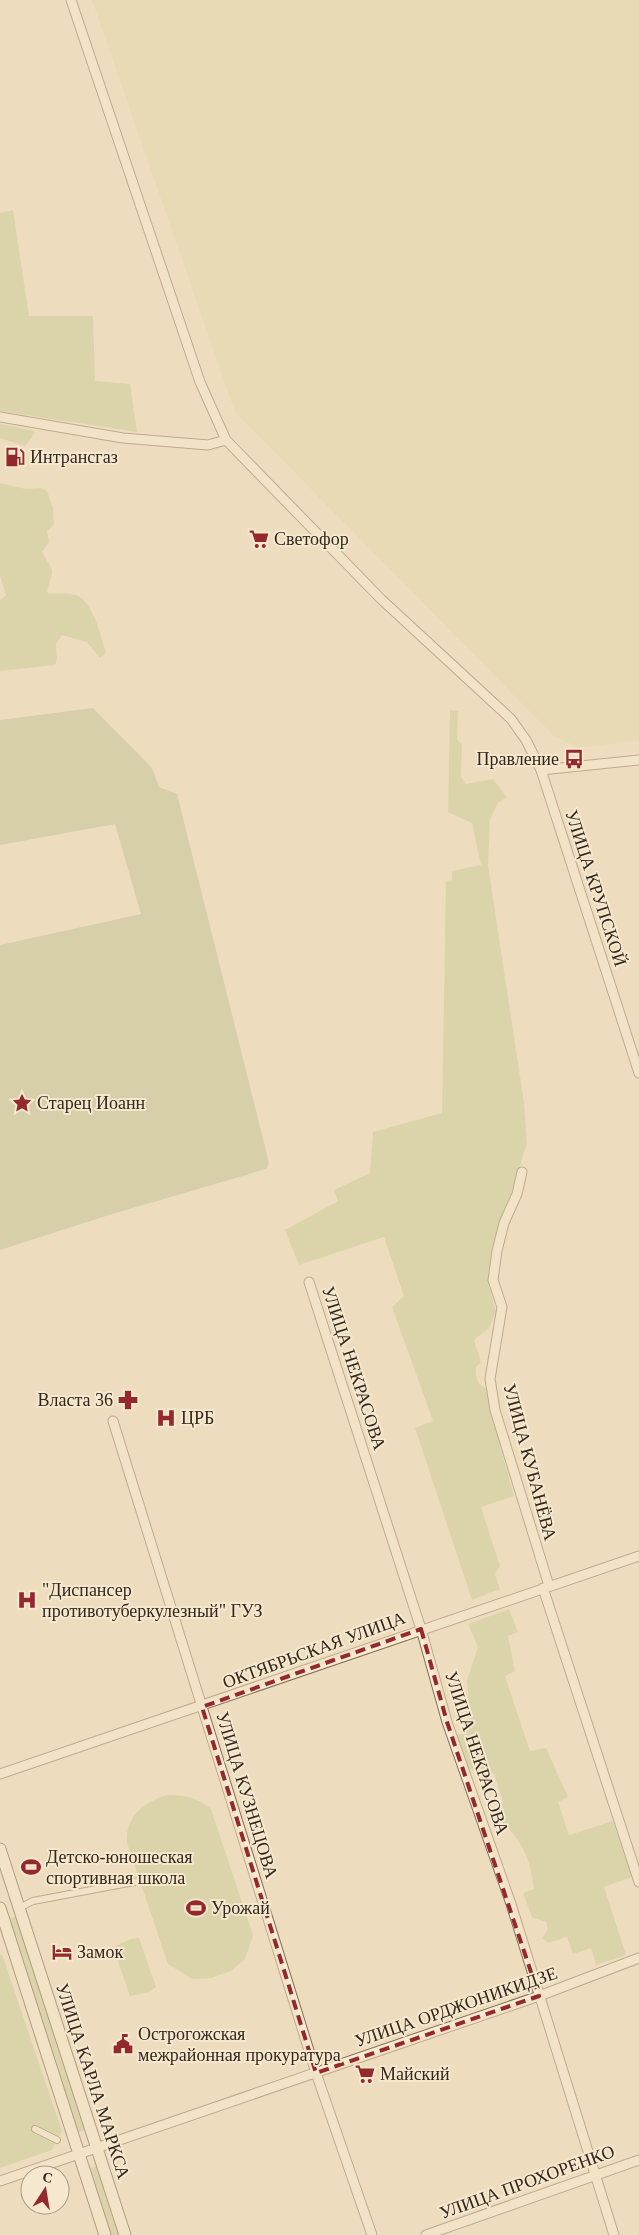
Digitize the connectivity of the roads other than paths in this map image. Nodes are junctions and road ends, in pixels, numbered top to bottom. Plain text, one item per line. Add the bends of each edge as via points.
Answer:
1 (71, 0) edge
2 (0, 417) edge
3 (226, 440) junction
4 (639, 760) edge
5 (541, 770) junction
6 (639, 1073) edge
7 (522, 1172) dead end
8 (309, 1282) dead end
9 (113, 1421) dead end
10 (639, 1556) edge
11 (546, 1587) junction
12 (421, 1629) junction
13 (202, 1707) junction
14 (0, 1774) edge
15 (0, 1849) edge
16 (139, 1881) dead end
17 (639, 1882) edge
18 (19, 1908) junction
19 (1, 1911) edge
20 (639, 1958) edge
21 (539, 1996) junction
22 (316, 2073) junction
23 (34, 2129) dead end
24 (57, 2140) dead end
25 (96, 2148) junction
26 (79, 2154) junction
27 (639, 2160) edge
28 (597, 2176) junction
29 (0, 2181) edge
30 (105, 2235) edge
31 (124, 2235) edge
32 (372, 2235) edge
33 (426, 2235) edge
34 (614, 2235) edge

1 - 3 street via 200,382
2 - 3 street via 123,438 208,445
3 - 5 street, УЛИЦА КРУПСКОЙ via 381,599 511,719
4 - 5 street
5 - 6 street, УЛИЦА КРУПСКОЙ
7 - 11 street, УЛИЦА КУБАНЁВА via 497,1251 493,1280 502,1307 490,1379 495,1410
8 - 12 street, УЛИЦА НЕКРАСОВА
9 - 13 street, УЛИЦА КУЗНЕЦОВА
10 - 11 street, ОКТЯБРЬСКАЯ УЛИЦА
11 - 12 street, ОКТЯБРЬСКАЯ УЛИЦА
11 - 17 street, УЛИЦА КУБАНЁВА
12 - 13 street, ОКТЯБРЬСКАЯ УЛИЦА
12 - 21 street, УЛИЦА НЕКРАСОВА via 447,1722 511,1904
13 - 14 street, ОКТЯБРЬСКАЯ УЛИЦА
13 - 22 street, УЛИЦА КУЗНЕЦОВА
15 - 18 main road, УЛИЦА КАРЛА МАРКСА
16 - 18 street via 33,1901
18 - 19 main road, УЛИЦА КАРЛА МАРКСА
18 - 25 main road, УЛИЦА КАРЛА МАРКСА
19 - 26 main road, УЛИЦА КАРЛА МАРКСА
20 - 21 street, УЛИЦА ОРДЖОНИКИДЗЕ
21 - 22 street, УЛИЦА ОРДЖОНИКИДЗЕ
21 - 28 street, УЛИЦА НЕКРАСОВА
22 - 25 street, УЛИЦА ОРДЖОНИКИДЗЕ
22 - 32 street, УЛИЦА КУЗНЕЦОВА
23 - 24 street
25 - 26 street, УЛИЦА ОРДЖОНИКИДЗЕ
25 - 31 main road, УЛИЦА КАРЛА МАРКСА
26 - 29 street, УЛИЦА ОРДЖОНИКИДЗЕ
26 - 30 main road, УЛИЦА КАРЛА МАРКСА
27 - 28 street, УЛИЦА ПРОХОРЕНКО
28 - 33 street, УЛИЦА ПРОХОРЕНКО
28 - 34 street, УЛИЦА НЕКРАСОВА

